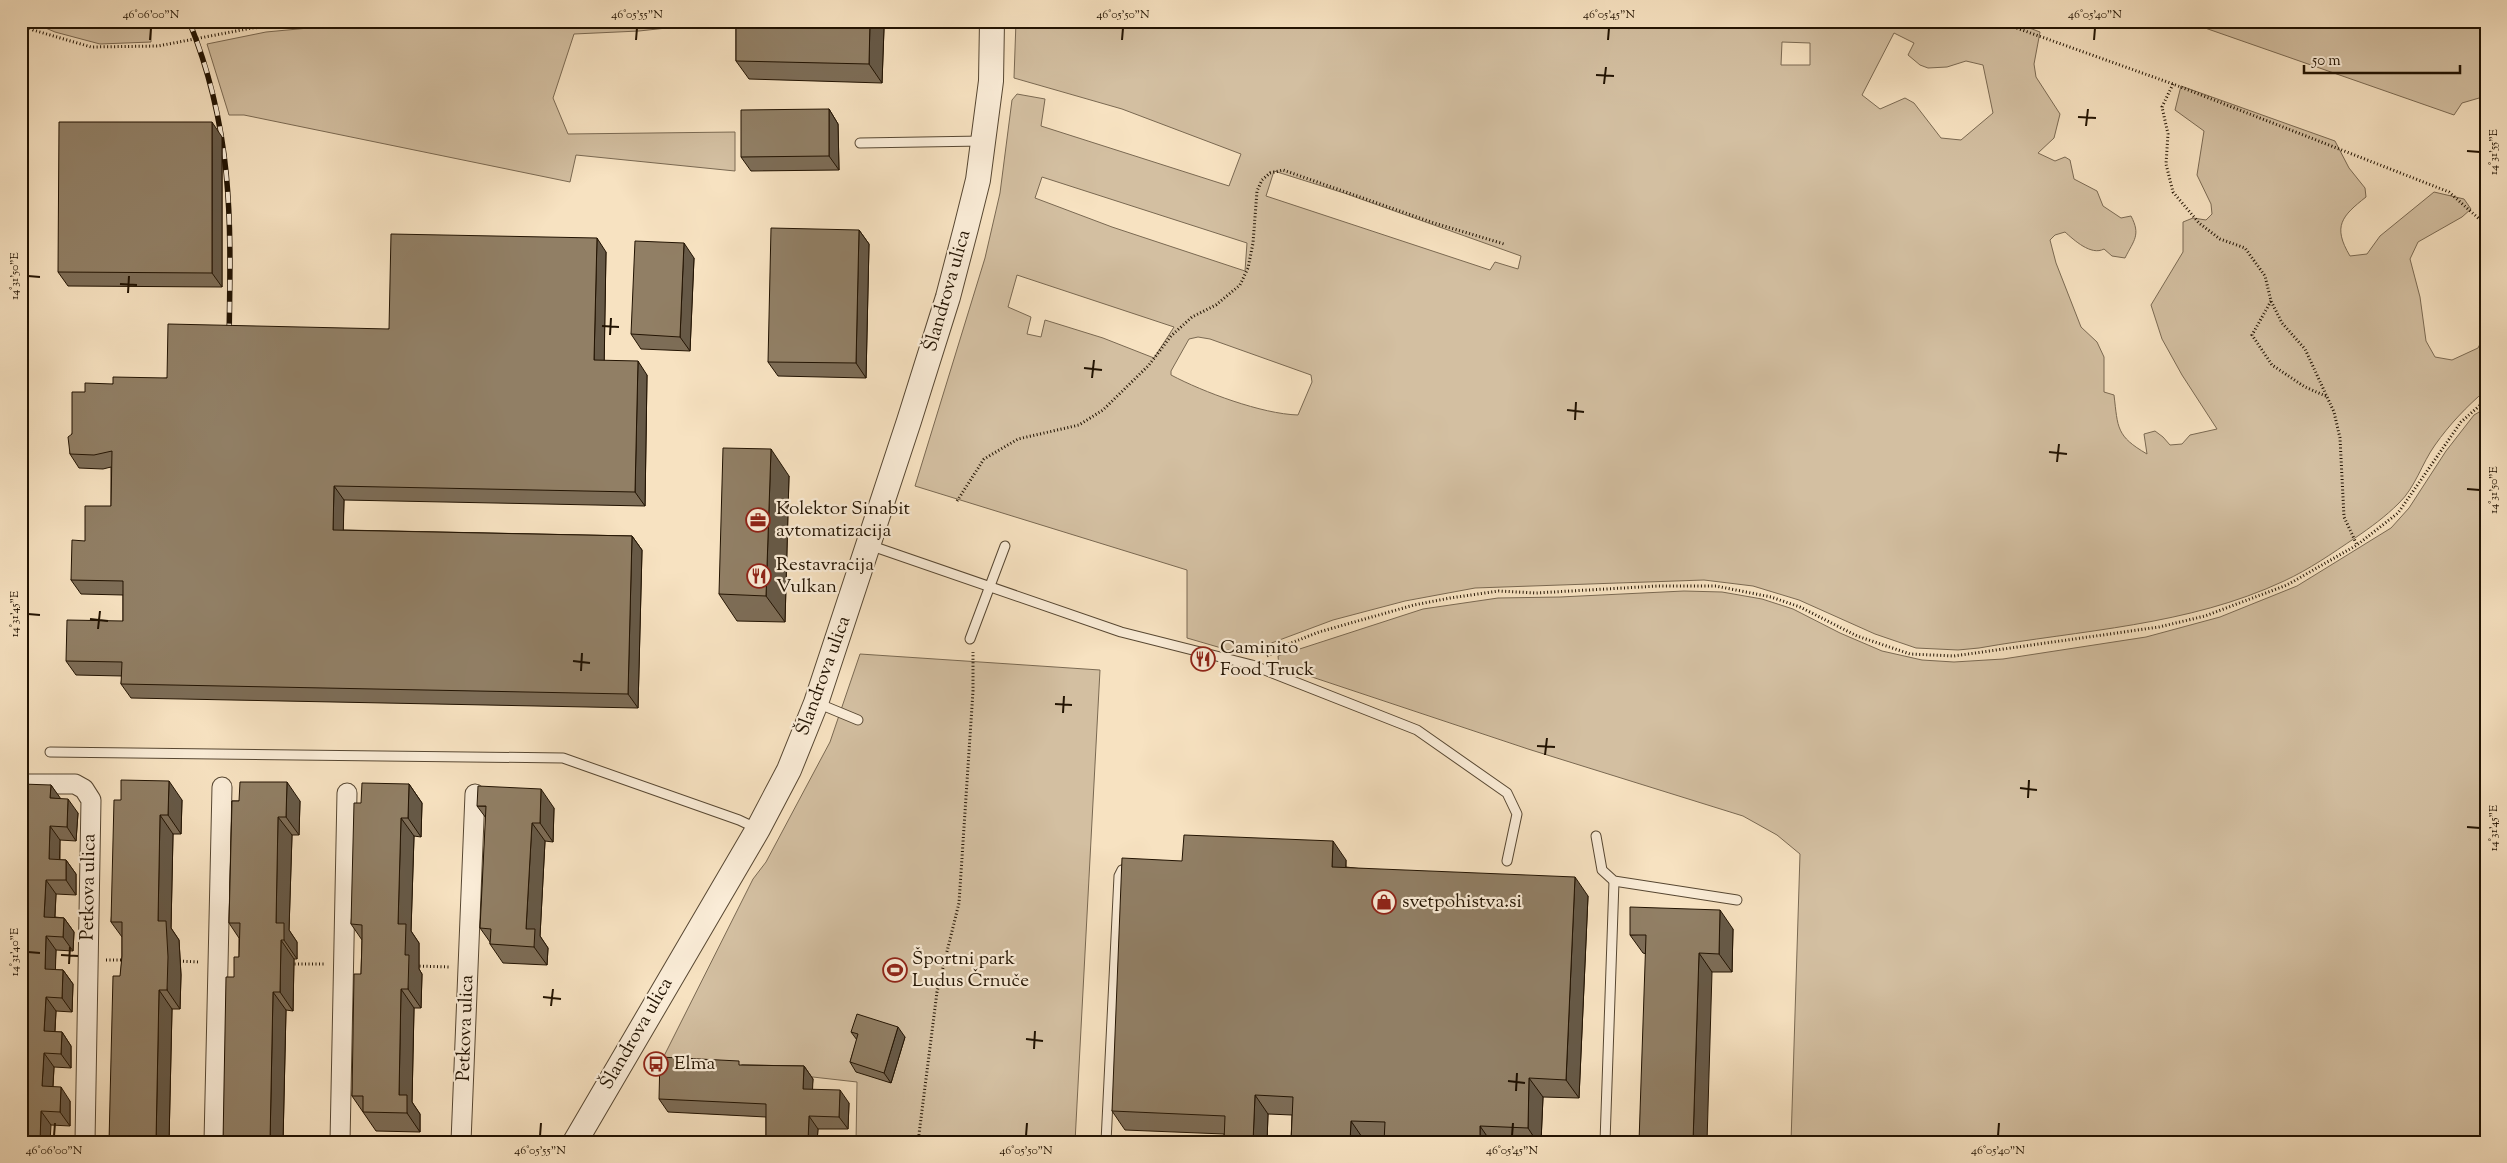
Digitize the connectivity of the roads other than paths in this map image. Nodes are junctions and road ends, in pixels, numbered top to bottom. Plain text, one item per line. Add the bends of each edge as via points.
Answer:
1 (992, 21) edge
2 (983, 141) junction
3 (860, 143) dead end
4 (869, 545) junction
5 (1005, 546) dead end
6 (991, 586) junction
7 (970, 639) road end
8 (816, 703) junction
9 (858, 720) dead end
10 (50, 752) dead end
11 (21, 784) edge
12 (222, 787) dead end
13 (347, 793) dead end
14 (475, 794) dead end
15 (758, 830) junction
16 (1596, 836) dead end
17 (1507, 861) dead end
18 (1138, 867) edge
19 (1614, 881) junction
20 (1737, 900) dead end
21 (84, 1142) edge
22 (214, 1142) edge
23 (340, 1142) edge
24 (461, 1142) edge
25 (575, 1142) edge
26 (1106, 1142) edge
27 (1605, 1142) edge

1 - 2 street, Šlandrova ulica via 991,81
2 - 3 lane
2 - 4 street, Šlandrova ulica via 978,180 948,297
4 - 6 lane
4 - 8 street, Šlandrova ulica
5 - 6 lane
6 - 7 lane
6 - 17 lane via 1121,632 1252,665 1417,730 1507,794 1516,814
8 - 9 lane
8 - 15 street, Šlandrova ulica via 789,770
10 - 15 lane via 564,758 714,810
11 - 21 street, Petkova ulica via 75,784 84,788 91,800
12 - 22 street
13 - 23 street
14 - 24 street, Petkova ulica
15 - 25 street, Šlandrova ulica
16 - 19 lane via 1602,870
18 - 26 lane via 1122,870 1119,876
19 - 20 lane
19 - 27 lane

